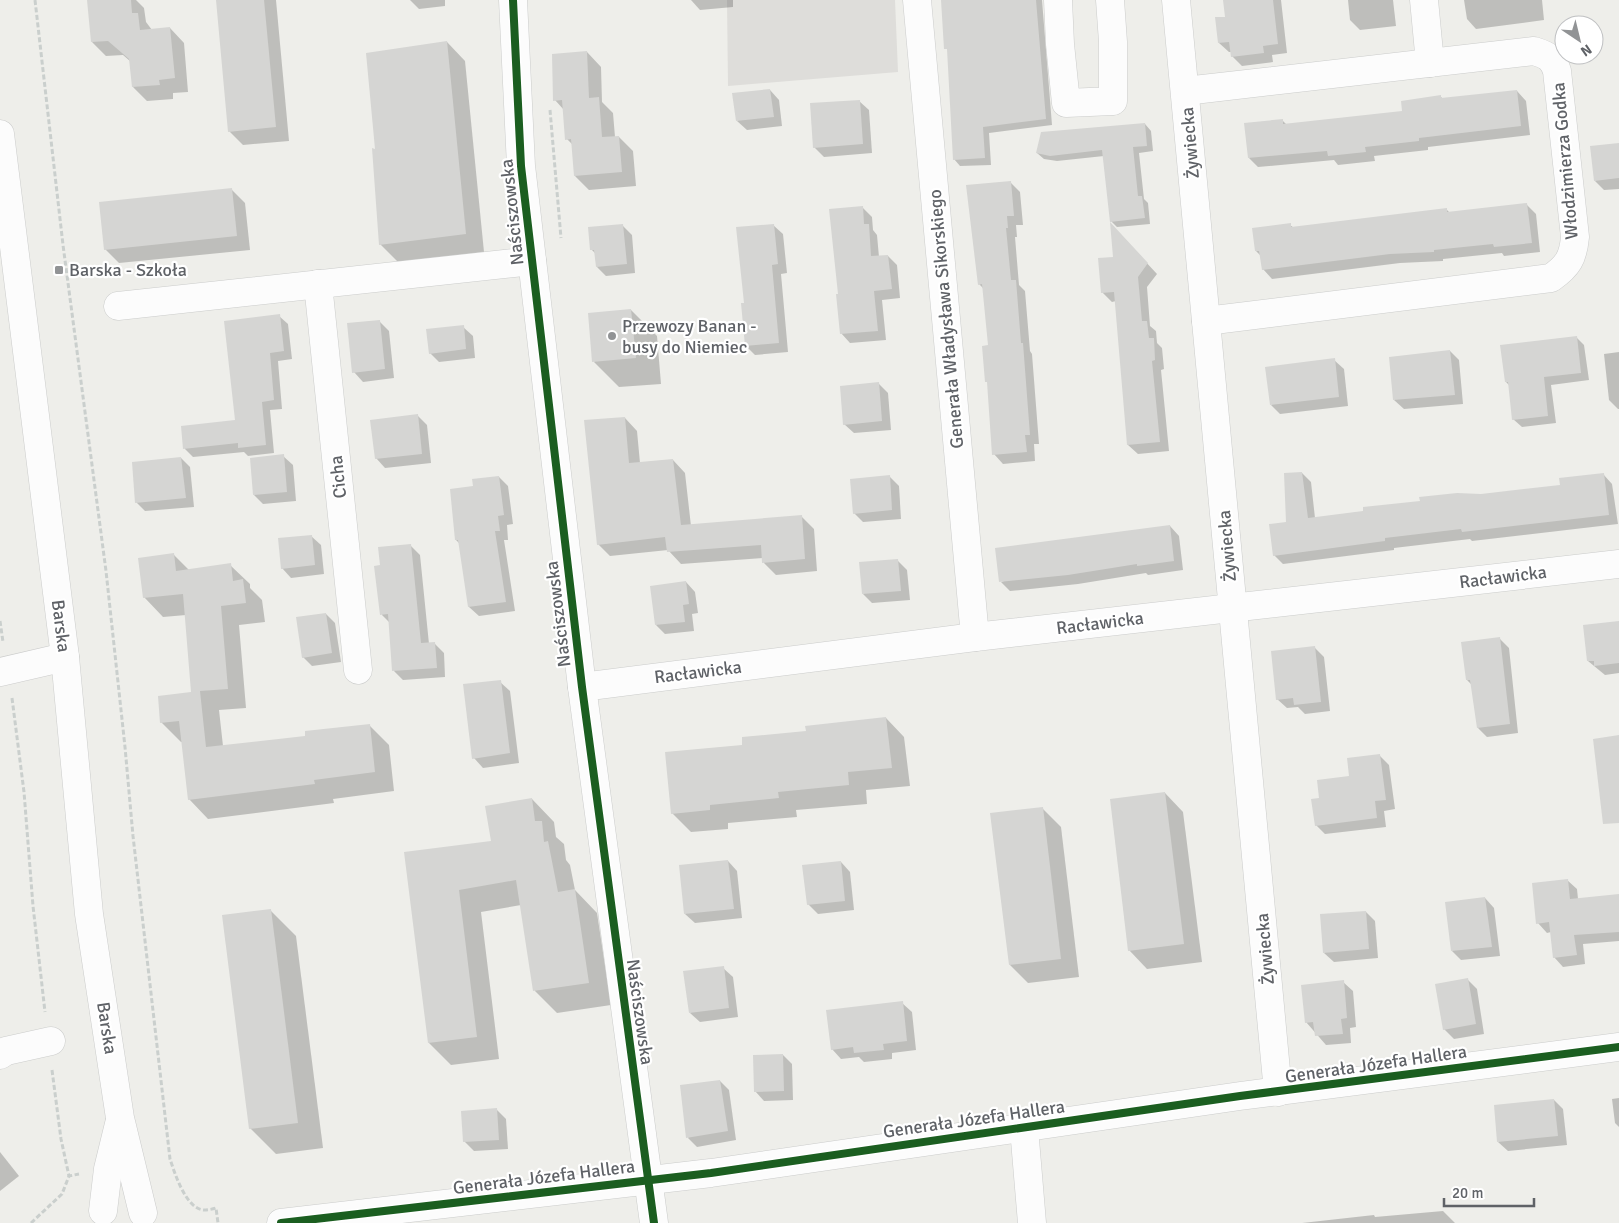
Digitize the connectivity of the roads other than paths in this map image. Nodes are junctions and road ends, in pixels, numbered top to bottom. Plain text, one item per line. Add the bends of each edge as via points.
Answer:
1 (513, 0) edge
2 (917, 0) edge
3 (1058, 0) edge
4 (1110, 0) edge
5 (1176, 0) edge
6 (1424, 0) edge
7 (1430, 63) junction
8 (1185, 91) junction
9 (0, 134) edge
10 (532, 261) junction
11 (318, 284) junction
12 (118, 306) dead end
13 (1206, 321) junction
14 (1619, 564) edge
15 (1233, 608) junction
16 (975, 637) junction
17 (65, 657) junction
18 (358, 670) dead end
19 (5, 671) edge
20 (582, 687) junction
21 (50, 1042) road end
22 (1619, 1047) edge
23 (0, 1055) edge
24 (1278, 1092) junction
25 (120, 1118) junction
26 (1024, 1128) junction
27 (647, 1180) junction
28 (94, 1217) edge
29 (149, 1218) edge
30 (327, 1221) edge
31 (280, 1223) edge
32 (654, 1223) edge
33 (1032, 1223) edge

1 - 10 street, Naściszowska via 521,166
2 - 16 street, Generała Władysława Sikorskiego
3 - 4 street via 1066,103 1113,101
5 - 8 street, Żywiecka
6 - 7 street
7 - 8 street, Włodzimierza Godka
7 - 13 street, Włodzimierza Godka via 1534,51 1553,60 1557,71 1574,237 1573,253 1562,271 1551,278
8 - 13 street, Żywiecka
9 - 17 street, Barska
10 - 11 street
10 - 20 street, Naściszowska
11 - 12 street
11 - 18 street, Cicha
13 - 15 street, Żywiecka
14 - 15 street, Racławicka
15 - 16 street, Racławicka
15 - 24 street, Żywiecka
16 - 20 street, Racławicka
17 - 19 street
17 - 25 street, Barska via 89,914
20 - 27 street, Naściszowska
21 - 23 street via 6,1050
22 - 24 street, Generała Józefa Hallera
24 - 26 street, Generała Józefa Hallera
25 - 28 street, Barska
25 - 29 street, Barska
26 - 27 street, Generała Józefa Hallera
26 - 33 street
27 - 30 street, Generała Józefa Hallera
27 - 32 street, Naściszowska
28 - 29 street via 110,1208 124,1207
30 - 31 street, Generała Józefa Hallera

